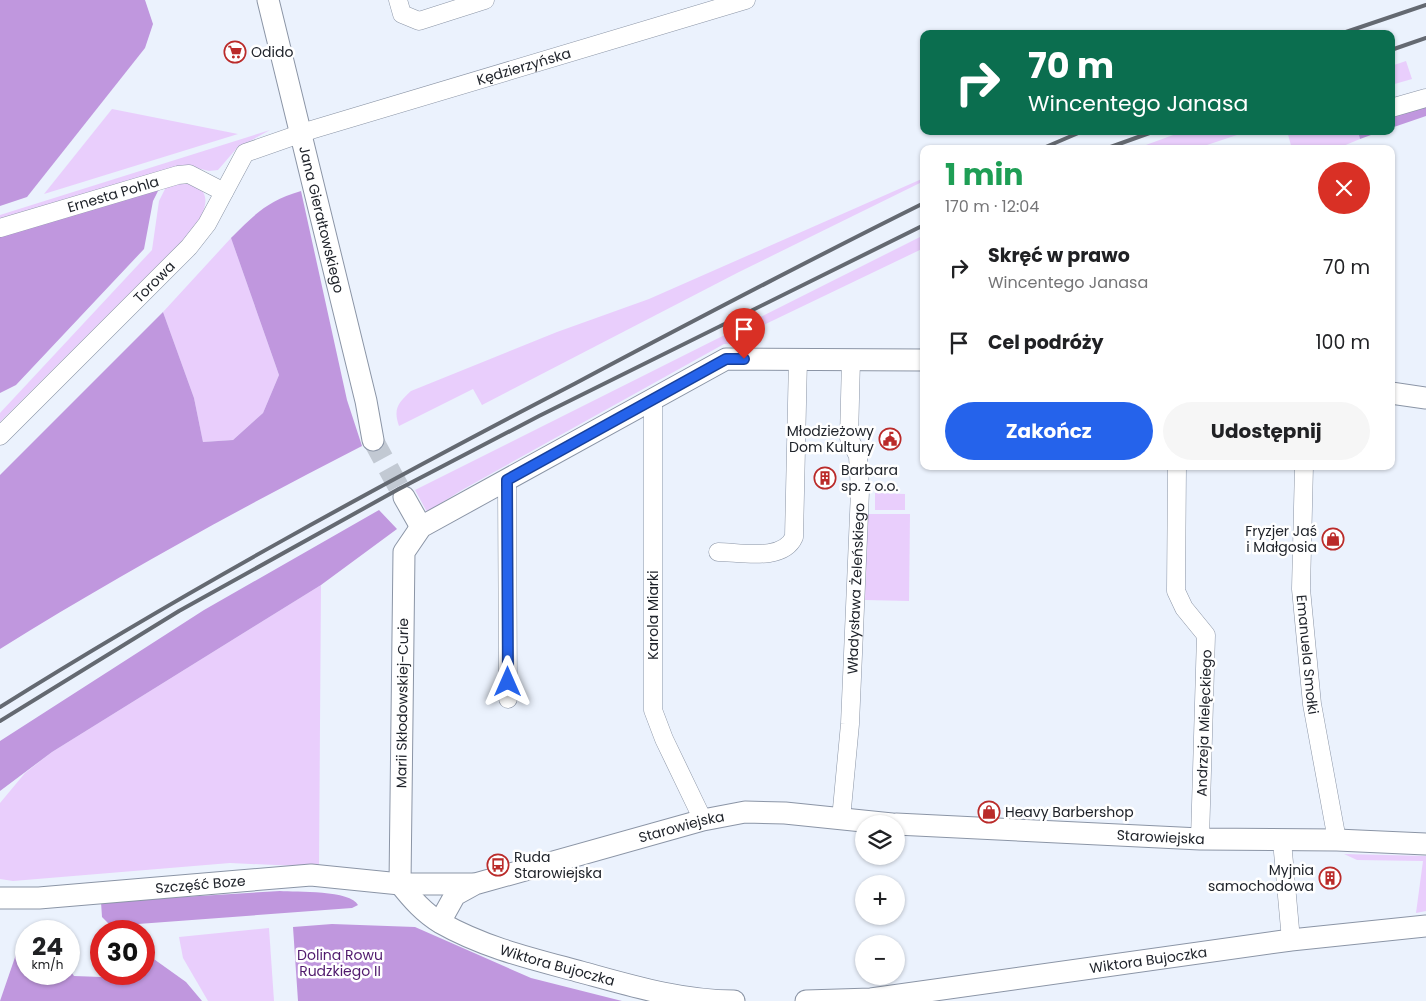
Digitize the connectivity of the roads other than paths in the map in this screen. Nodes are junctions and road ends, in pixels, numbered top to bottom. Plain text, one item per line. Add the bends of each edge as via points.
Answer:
1 (268, 0) edge
2 (398, 0) edge
3 (484, 0) edge
4 (746, 0) edge
5 (1426, 98) edge
6 (1395, 107) edge
7 (300, 133) junction
8 (224, 192) junction
9 (0, 228) edge
10 (798, 359) junction
11 (851, 360) junction
12 (920, 360) edge
13 (1395, 394) edge
14 (1426, 398) edge
15 (653, 400) junction
16 (0, 436) edge
17 (373, 440) tunnel mouth
18 (1177, 470) edge
19 (1304, 470) edge
20 (507, 480) junction
21 (404, 497) tunnel mouth
22 (421, 527) junction
23 (718, 552) dead end
24 (508, 699) dead end
25 (841, 819) junction
26 (703, 820) junction
27 (855, 820) edge
28 (905, 824) edge
29 (1200, 839) junction
30 (1337, 840) junction
31 (1282, 841) junction
32 (1426, 844) edge
33 (400, 884) junction
34 (476, 884) junction
35 (0, 898) edge
36 (440, 922) junction
37 (1426, 926) edge
38 (1291, 940) junction
39 (871, 1000) edge
40 (734, 1001) edge
41 (806, 1001) edge

1 - 7 street, Jana Gierałtowskiego
2 - 3 street via 402,14 419,21
4 - 7 street, Kędzierzyńska
5 - 6 street
7 - 8 street, Torowa via 245,153
7 - 17 street, Jana Gierałtowskiego
8 - 9 street, Ernesta Pohla via 189,174 178,175
8 - 16 street, Torowa via 207,224 189,247
10 - 11 street
10 - 15 street via 726,359
10 - 23 street via 794,537 784,550
11 - 12 street
11 - 25 street, Władysława Żeleńskiego via 849,438 858,456 860,491 850,724
13 - 14 street
15 - 20 street
15 - 26 street, Karola Miarki via 653,710
18 - 29 street, Andrzeja Mielęckiego via 1176,591 1184,608 1206,634
19 - 30 street, Emanuela Smołki via 1301,589 1312,704
20 - 22 street
20 - 24 street
21 - 22 street
22 - 33 street, Marii Skłodowskiej-Curie via 404,552
25 - 26 street, Starowiejska via 745,812
25 - 27 street, Starowiejska
26 - 34 street, Starowiejska
28 - 29 street, Starowiejska
29 - 31 street, Starowiejska
30 - 31 street, Starowiejska
30 - 32 street, Starowiejska
31 - 38 street
33 - 34 street, Starowiejska
33 - 35 street, Szczęść Boze via 311,875 48,898
33 - 36 street, Wiktora Bujoczka via 417,905
34 - 36 street, Starowiejska via 455,895
36 - 40 street, Wiktora Bujoczka via 506,952 639,988 714,1001
37 - 38 street, Wiktora Bujoczka
38 - 39 street, Wiktora Bujoczka
39 - 41 street, Wiktora Bujoczka

